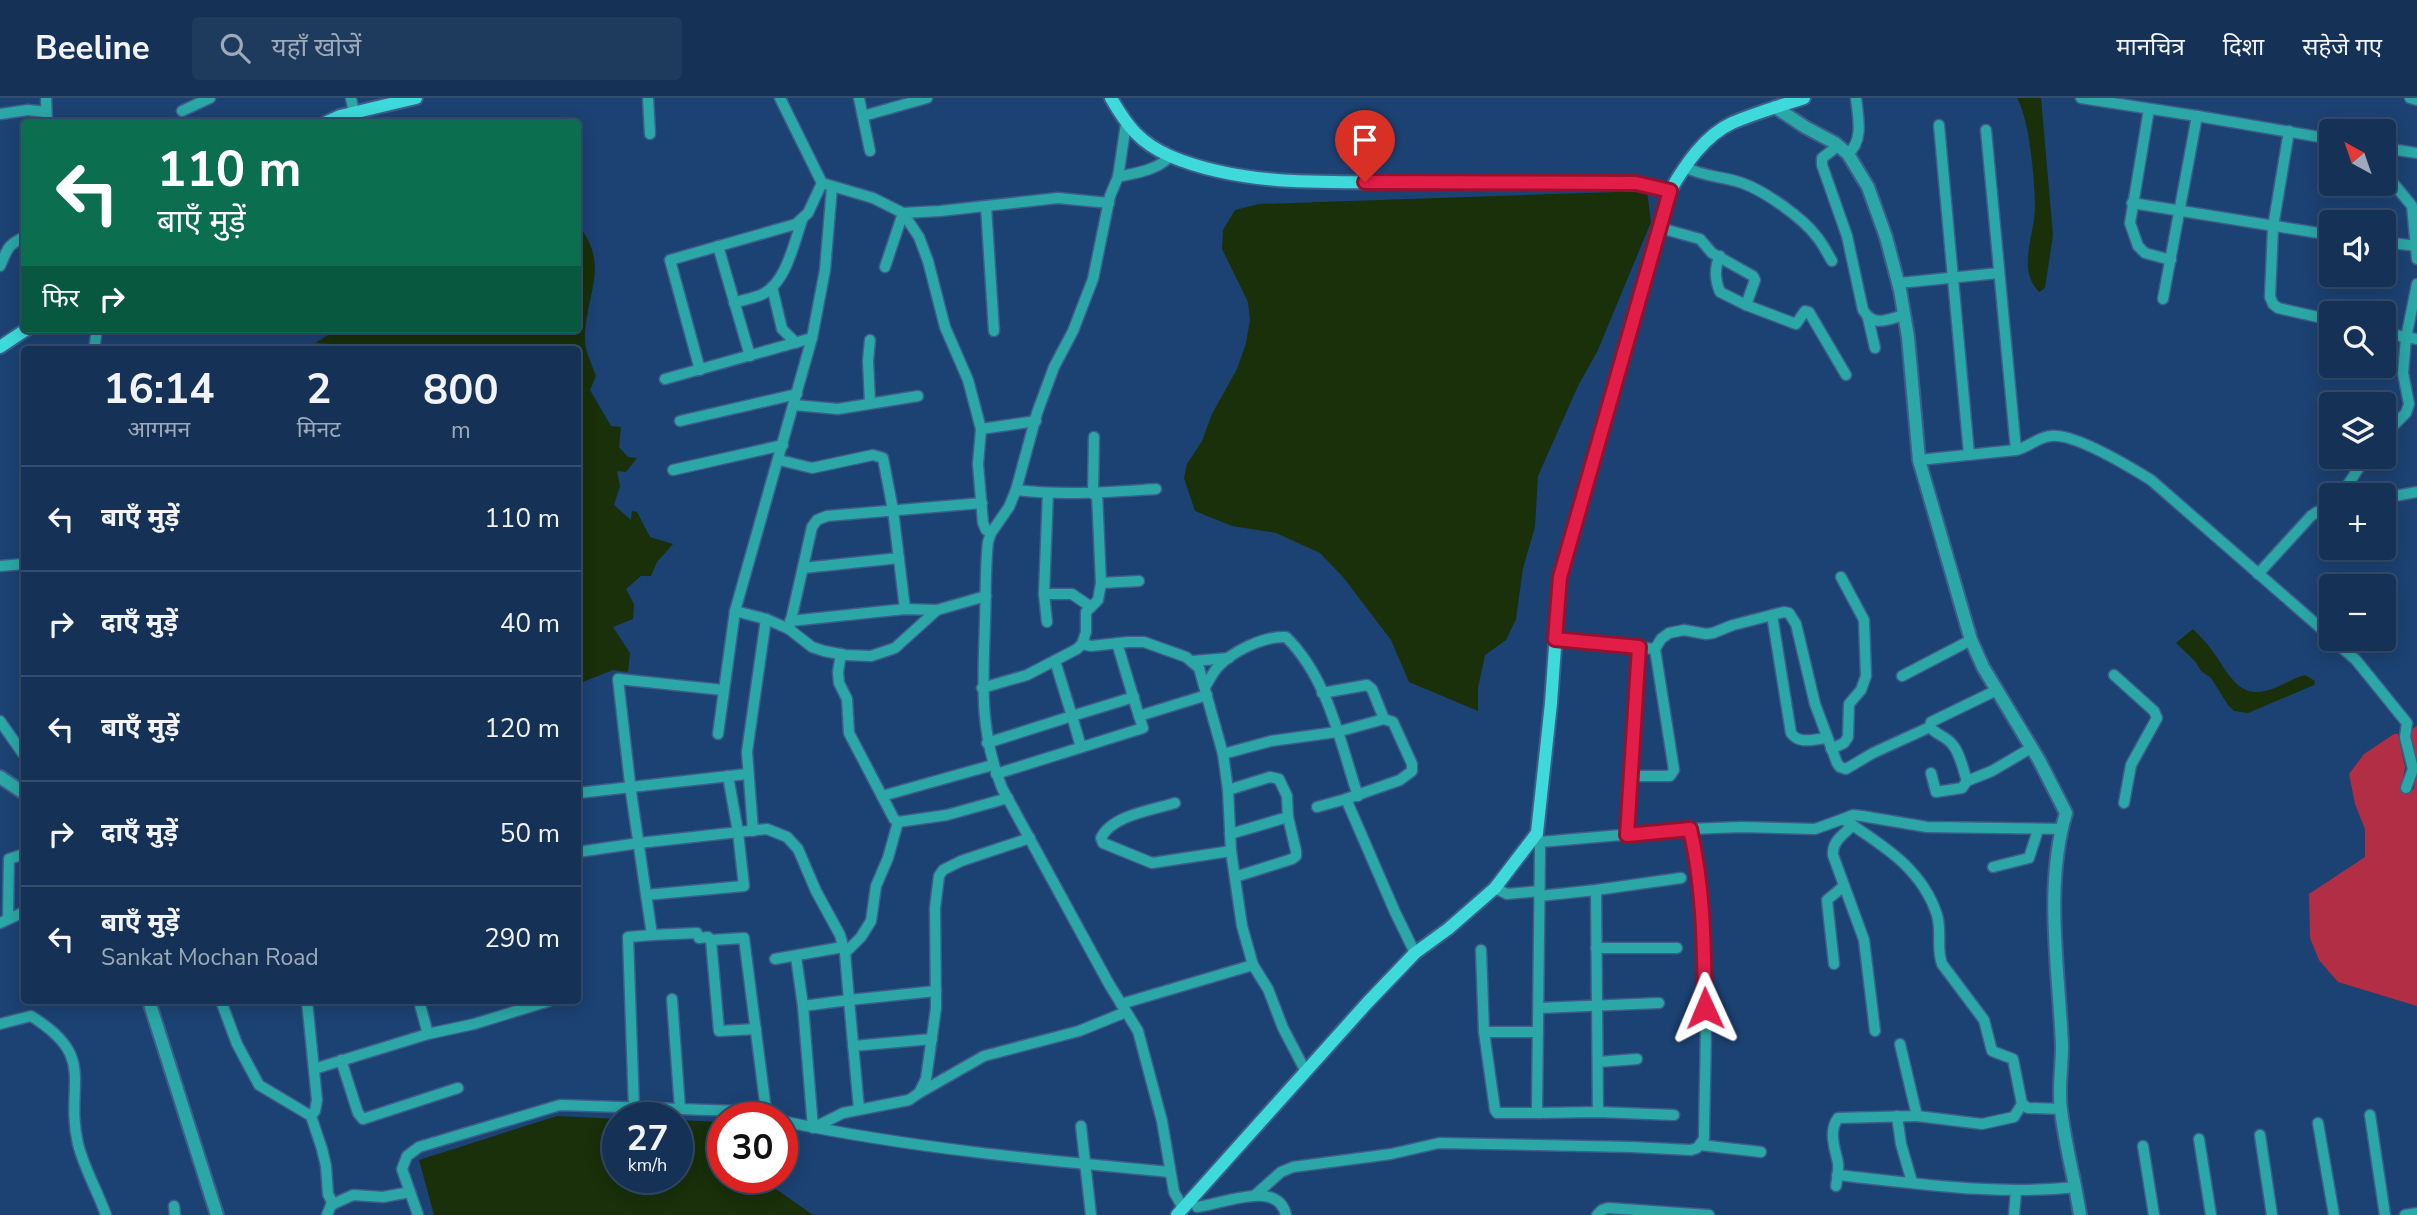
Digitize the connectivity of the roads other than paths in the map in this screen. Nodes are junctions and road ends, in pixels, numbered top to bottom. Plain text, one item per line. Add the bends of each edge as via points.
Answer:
1 (46, 98) edge
2 (209, 98) edge
3 (351, 98) edge
4 (416, 98) edge
5 (648, 98) edge
6 (780, 98) edge
7 (859, 98) edge
8 (927, 98) edge
9 (1111, 98) edge
10 (1804, 98) edge
11 (1856, 98) edge
12 (2081, 98) edge
13 (2410, 98) edge
14 (2417, 100) edge
15 (1775, 107) junction
16 (2149, 109) junction
17 (182, 111) dead end
18 (354, 113) junction
19 (0, 114) edge
20 (863, 116) junction
21 (2197, 116) junction
22 (47, 117) edge
23 (336, 119) edge
24 (1939, 125) dead end
25 (1131, 129) junction
26 (1986, 130) dead end
27 (2289, 131) junction
28 (650, 134) dead end
29 (2319, 137) edge
30 (1843, 150) junction
31 (2396, 150) edge
32 (870, 151) dead end
33 (2417, 153) edge
34 (1170, 156) junction
35 (1685, 167) junction
36 (1118, 177) junction
37 (822, 183) junction
38 (2396, 186) edge
39 (832, 187) junction
40 (1670, 191) junction
41 (1109, 203) junction
42 (2132, 203) junction
43 (986, 206) junction
44 (2415, 207) edge
45 (2180, 211) junction
46 (903, 213) junction
47 (803, 219) junction
48 (2273, 227) junction
49 (1660, 228) junction
50 (2319, 233) edge
51 (21, 238) edge
52 (2396, 244) edge
53 (718, 246) junction
54 (2416, 246) edge
55 (1720, 256) junction
56 (2417, 259) edge
57 (2171, 260) junction
58 (1832, 261) dead end
59 (0, 266) edge
60 (885, 267) dead end
61 (1999, 273) junction
62 (1953, 278) junction
63 (1899, 283) junction
64 (2417, 284) edge
65 (772, 287) junction
66 (2163, 299) dead end
67 (734, 303) junction
68 (1746, 306) junction
69 (1905, 315) junction
70 (2319, 317) edge
71 (1868, 318) junction
72 (994, 331) dead end
73 (21, 333) edge
74 (812, 338) junction
75 (2412, 339) edge
76 (870, 340) dead end
77 (796, 343) junction
78 (0, 347) edge
79 (1875, 348) dead end
80 (750, 356) junction
81 (700, 370) junction
82 (1846, 375) dead end
83 (665, 379) dead end
84 (918, 396) dead end
85 (796, 399) junction
86 (870, 403) junction
87 (680, 421) dead end
88 (1036, 421) junction
89 (2396, 423) edge
90 (981, 429) junction
91 (1094, 437) dead end
92 (783, 445) junction
93 (2016, 450) junction
94 (1969, 454) junction
95 (779, 460) junction
96 (1919, 460) junction
97 (673, 470) dead end
98 (1156, 489) dead end
99 (1016, 490) junction
100 (2417, 492) edge
101 (1048, 493) junction
102 (1095, 493) junction
103 (2396, 496) edge
104 (982, 503) junction
105 (893, 510) junction
106 (2319, 511) edge
107 (991, 533) junction
108 (899, 558) junction
109 (21, 564) edge
110 (0, 566) edge
111 (803, 568) junction
112 (2258, 574) junction
113 (1842, 577) dead end
114 (1139, 581) dead end
115 (1101, 583) junction
116 (1044, 594) junction
117 (986, 596) junction
118 (1091, 607) junction
119 (905, 609) junction
120 (937, 610) junction
121 (735, 611) junction
122 (1772, 614) junction
123 (766, 619) junction
124 (1047, 622) dead end
125 (789, 625) junction
126 (2319, 627) edge
127 (1555, 639) junction
128 (1971, 639) junction
129 (1117, 643) junction
130 (1082, 644) junction
131 (1639, 647) junction
132 (1654, 649) junction
133 (2346, 651) edge
134 (841, 654) junction
135 (1230, 658) junction
136 (1055, 661) junction
137 (1193, 661) junction
138 (2114, 675) dead end
139 (1902, 676) dead end
140 (982, 688) junction
141 (723, 690) junction
142 (1997, 690) junction
143 (1206, 691) junction
144 (1322, 693) junction
145 (1134, 697) junction
146 (1072, 716) junction
147 (1139, 716) junction
148 (1384, 719) junction
149 (0, 721) edge
150 (1930, 727) junction
151 (1337, 732) junction
152 (718, 734) dead end
153 (1828, 738) junction
154 (987, 743) junction
155 (1081, 747) junction
156 (2031, 748) junction
157 (1831, 749) junction
158 (21, 751) edge
159 (1223, 754) junction
160 (995, 769) junction
161 (1931, 773) dead end
162 (747, 774) junction
163 (728, 776) junction
164 (1631, 776) junction
165 (0, 777) edge
166 (1967, 781) junction
167 (630, 787) junction
168 (2406, 788) dead end
169 (1228, 790) junction
170 (21, 791) edge
171 (581, 793) edge
172 (882, 796) junction
173 (1358, 796) junction
174 (1008, 798) junction
175 (1346, 799) junction
176 (1175, 803) dead end
177 (2124, 803) dead end
178 (1317, 807) dead end
179 (1288, 817) junction
180 (898, 822) junction
181 (1848, 822) junction
182 (1690, 829) junction
183 (2061, 829) junction
184 (2038, 830) junction
185 (753, 831) junction
186 (738, 832) junction
187 (1230, 834) junction
188 (1627, 835) junction
189 (1030, 838) junction
190 (1538, 838) junction
191 (639, 843) junction
192 (1231, 851) junction
193 (581, 852) edge
194 (21, 855) edge
195 (1993, 867) dead end
196 (1235, 877) junction
197 (1681, 878) dead end
198 (1844, 886) junction
199 (1494, 888) junction
200 (1596, 890) junction
201 (1539, 894) junction
202 (646, 895) junction
203 (21, 913) edge
204 (4, 920) edge
205 (652, 935) junction
206 (711, 940) junction
207 (1596, 948) junction
208 (1677, 948) dead end
209 (844, 950) junction
210 (1481, 950) dead end
211 (1415, 953) junction
212 (796, 957) junction
213 (775, 959) dead end
214 (1834, 964) dead end
215 (1253, 965) junction
216 (936, 991) junction
217 (672, 999) dead end
218 (849, 1000) junction
219 (1659, 1003) dead end
220 (150, 1004) edge
221 (222, 1004) edge
222 (307, 1004) edge
223 (420, 1004) edge
224 (539, 1004) edge
225 (803, 1006) junction
226 (1598, 1006) junction
227 (1124, 1008) junction
228 (1539, 1008) junction
229 (0, 1024) edge
230 (756, 1029) junction
231 (1875, 1031) dead end
232 (1484, 1032) junction
233 (1538, 1032) junction
234 (428, 1034) junction
235 (932, 1039) junction
236 (1900, 1044) dead end
237 (853, 1046) junction
238 (1637, 1059) dead end
239 (341, 1060) junction
240 (1598, 1062) junction
241 (314, 1069) junction
242 (1306, 1072) junction
243 (457, 1088) dead end
244 (919, 1093) junction
245 (634, 1102) edge
246 (679, 1102) edge
247 (765, 1102) edge
248 (2022, 1104) junction
249 (602, 1107) edge
250 (859, 1109) junction
251 (2061, 1109) junction
252 (1598, 1112) junction
253 (1539, 1113) junction
254 (1674, 1115) dead end
255 (2370, 1115) dead end
256 (311, 1116) junction
257 (1897, 1116) junction
258 (1917, 1116) junction
259 (2319, 1123) dead end
260 (798, 1125) edge
261 (1081, 1126) dead end
262 (813, 1128) junction
263 (2260, 1135) dead end
264 (2199, 1139) dead end
265 (1700, 1145) junction
266 (2143, 1146) dead end
267 (1761, 1152) dead end
268 (1086, 1164) junction
269 (1170, 1172) junction
270 (1837, 1175) junction
271 (1912, 1182) junction
272 (1836, 1186) dead end
273 (2076, 1186) junction
274 (2015, 1191) junction
275 (410, 1192) junction
276 (1254, 1196) junction
277 (333, 1204) junction
278 (1189, 1209) edge
279 (2417, 1213) edge
280 (107, 1215) edge
281 (217, 1215) edge
282 (327, 1215) edge
283 (418, 1215) edge
284 (1091, 1215) edge
285 (1286, 1215) edge
286 (1597, 1215) edge
287 (1709, 1215) edge
288 (2014, 1215) edge
289 (2080, 1215) edge
290 (2154, 1215) edge
291 (2211, 1215) edge
292 (2272, 1215) edge
293 (2334, 1215) edge
294 (2385, 1215) edge
295 (2405, 1215) edge

1 - 22 street
2 - 17 street
3 - 18 street
4 - 18 main road
5 - 28 street
6 - 37 street
7 - 20 street
8 - 20 street
9 - 25 main road
10 - 15 main road
11 - 30 street via 1858,138 1856,146
12 - 16 street
13 - 14 street
15 - 30 street
15 - 35 main road via 1730,124 1704,144
16 - 21 street
16 - 42 street
18 - 23 main road
19 - 22 street via 28,110
20 - 32 street
21 - 27 street
21 - 45 street
24 - 62 street
25 - 34 main road
25 - 36 street
26 - 61 street
27 - 29 street
27 - 48 street
30 - 63 street via 1868,187
30 - 71 street via 1822,158 1822,165
31 - 33 street
34 - 36 street via 1143,171
34 - 40 main road via 1228,174 1264,177 1338,182 1636,183
35 - 40 main road
35 - 58 street via 1760,191 1803,223
36 - 41 street
37 - 39 street
37 - 47 street
38 - 44 street
39 - 46 street via 873,198
39 - 74 street via 825,270
40 - 49 main road
41 - 43 street via 1058,198
41 - 88 street via 1093,279 1054,366
42 - 45 street
42 - 57 street via 2130,223 2138,246 2145,253
43 - 46 street
43 - 72 street
44 - 54 street
45 - 48 street
45 - 57 street
46 - 60 street
46 - 90 street via 928,261 945,327 968,380
47 - 53 street
47 - 65 street via 785,268
48 - 50 street
48 - 70 street via 2273,304
49 - 55 street via 1700,239
49 - 127 main road via 1560,577
51 - 59 street via 6,249
52 - 54 street
53 - 67 street
53 - 81 street via 670,260
54 - 56 street
55 - 68 street via 1715,271 1720,292
55 - 68 street via 1753,276
57 - 66 street
61 - 62 street
61 - 93 street
62 - 63 street
62 - 94 street
63 - 69 street
64 - 75 street
65 - 67 street
65 - 77 street via 782,329
67 - 80 street
68 - 82 street via 1796,324 1809,312
69 - 71 street via 1875,322
69 - 96 street
71 - 79 street
73 - 78 main road
74 - 77 street
74 - 85 street
75 - 89 street via 2403,373 2409,404
76 - 86 street
77 - 80 street
80 - 81 street
81 - 83 street
84 - 86 street
85 - 86 street via 838,409
85 - 87 street
85 - 92 street
88 - 90 street
88 - 99 street
90 - 104 street
91 - 102 street
92 - 95 street
92 - 97 street
93 - 94 street
93 - 112 street via 2047,436 2065,436 2117,460 2151,480
94 - 96 street
95 - 105 street via 812,468 877,455 883,458
95 - 121 street
96 - 128 street
98 - 102 street
99 - 101 street
99 - 107 street
100 - 103 street
101 - 102 street
101 - 116 street
102 - 115 street
104 - 105 street
104 - 107 street via 983,523
105 - 108 street
105 - 111 street via 817,520
106 - 112 street
107 - 117 street
108 - 111 street
108 - 119 street
109 - 110 street
111 - 125 street
112 - 126 street
113 - 157 street via 1864,620 1866,676 1849,704 1848,737
114 - 115 street
115 - 118 street via 1098,600
116 - 118 street via 1072,594
116 - 124 street
117 - 120 street
117 - 140 street
118 - 130 street via 1086,612
119 - 120 street
119 - 125 street
120 - 134 street via 886,652
121 - 123 street
121 - 141 street
122 - 132 street via 1713,633 1684,629 1668,633
122 - 153 street via 1784,611 1793,617
122 - 153 street via 1791,733 1801,741
123 - 125 street
123 - 162 street
125 - 134 street via 812,647
127 - 131 street
127 - 190 main road
128 - 139 street
128 - 142 street
129 - 130 street
129 - 137 street via 1144,642
129 - 145 street
130 - 136 street
131 - 132 street
131 - 164 street
132 - 164 street via 1674,770 1670,776
133 - 168 street via 2407,723 2404,737 2413,769
134 - 172 street via 839,683 847,698 849,733
135 - 137 street
135 - 143 street via 1216,669
135 - 144 street via 1272,636 1286,637
136 - 140 street
136 - 146 street
137 - 143 street
138 - 177 street via 2157,718 2130,765
140 - 154 street
141 - 152 street
141 - 167 street via 618,678
142 - 150 street via 1936,719
142 - 156 street
143 - 147 street
143 - 159 street
144 - 148 street via 1367,685
144 - 151 street
145 - 146 street
145 - 147 street
146 - 154 street
146 - 155 street
147 - 155 street via 1143,728
148 - 151 street
148 - 173 street via 1393,722 1412,771
149 - 158 street
150 - 157 street via 1846,769 1840,767
150 - 166 street via 1954,745
151 - 159 street via 1270,740
151 - 173 street
153 - 157 street
154 - 160 street
155 - 160 street
156 - 166 street
156 - 183 street via 2066,813
159 - 169 street
160 - 172 street
160 - 174 street
161 - 166 street via 1936,792 1962,788
162 - 163 street
162 - 185 street
163 - 167 street
163 - 186 street
164 - 188 street
165 - 170 street
167 - 171 street
167 - 191 street
169 - 179 street via 1275,777 1285,790
169 - 187 street
172 - 180 street
173 - 175 street
174 - 180 street via 947,815
174 - 189 street
175 - 178 street
175 - 211 street
176 - 192 street via 1117,822 1103,833 1103,843 1152,863
179 - 187 street
179 - 196 street via 1296,856
180 - 209 street via 876,886 871,921 861,937
181 - 182 street via 1799,830
181 - 184 street via 1853,815 1927,827
181 - 198 street via 1833,848
181 - 248 street via 1914,873 1938,917 1942,964 1984,1020 1992,1051 2013,1059
182 - 188 street
182 - 265 street via 1703,920 1704,1139
183 - 184 street
183 - 251 street via 2054,942 2062,1046
184 - 195 street via 2029,858
185 - 186 street
185 - 209 street via 767,830 787,838 797,849
186 - 191 street
186 - 202 street via 744,886
187 - 192 street
188 - 190 street
189 - 216 street via 961,861 939,876
189 - 227 street
190 - 199 main road
190 - 201 street
191 - 193 street
191 - 202 street
192 - 196 street
194 - 204 street via 9,859
196 - 215 street
197 - 200 street
198 - 214 street via 1827,900
198 - 231 street via 1864,940
199 - 201 street via 1507,894
199 - 211 main road
200 - 201 street
200 - 207 street
201 - 228 street
202 - 205 street
203 - 204 street
205 - 206 street via 697,933 699,938
205 - 245 street via 628,937
206 - 230 street via 744,938
206 - 230 street via 719,1031
207 - 208 street
207 - 226 street
209 - 212 street
209 - 218 street
210 - 232 street
211 - 242 main road
212 - 213 street
212 - 225 street
215 - 227 street
215 - 242 street
216 - 218 street
216 - 235 street
217 - 246 street
218 - 225 street
218 - 237 street
219 - 226 street
220 - 281 street
221 - 256 street via 259,1085
222 - 241 street
223 - 234 street
224 - 234 street
225 - 262 street
226 - 228 street
226 - 240 street
227 - 244 street via 1079,1031 984,1056
227 - 269 street via 1138,1031
228 - 233 street
229 - 280 street via 31,1016 70,1051 76,1066 78,1146
230 - 247 street
232 - 233 street
232 - 253 street via 1494,1110
233 - 253 street
234 - 239 street
235 - 237 street
235 - 244 street via 926,1079
236 - 258 street
237 - 250 street
238 - 240 street
239 - 241 street
239 - 243 street via 363,1119
240 - 252 street
241 - 256 street via 317,1100
242 - 278 main road
244 - 250 street via 909,1100
248 - 251 street
248 - 258 street via 2014,1116 1982,1124
249 - 275 street via 560,1105 419,1147 407,1156 402,1168
250 - 262 street
251 - 273 street
252 - 253 street
252 - 254 street
255 - 294 street
256 - 277 street
257 - 258 street
257 - 270 street via 1838,1118 1833,1125
257 - 271 street
259 - 293 street
260 - 262 street
261 - 268 street
262 - 268 street
263 - 292 street
264 - 291 street
265 - 267 street
265 - 276 street via 1691,1150 1439,1143 1293,1167
266 - 290 street
268 - 269 street
268 - 284 street
269 - 278 street via 1174,1192
270 - 271 street
270 - 272 street
271 - 274 street
273 - 274 street
273 - 289 street
274 - 288 street
275 - 277 street via 383,1197 353,1195
275 - 283 street
276 - 278 street
276 - 285 street via 1280,1200
277 - 282 street
279 - 295 street
286 - 287 street via 1608,1208

